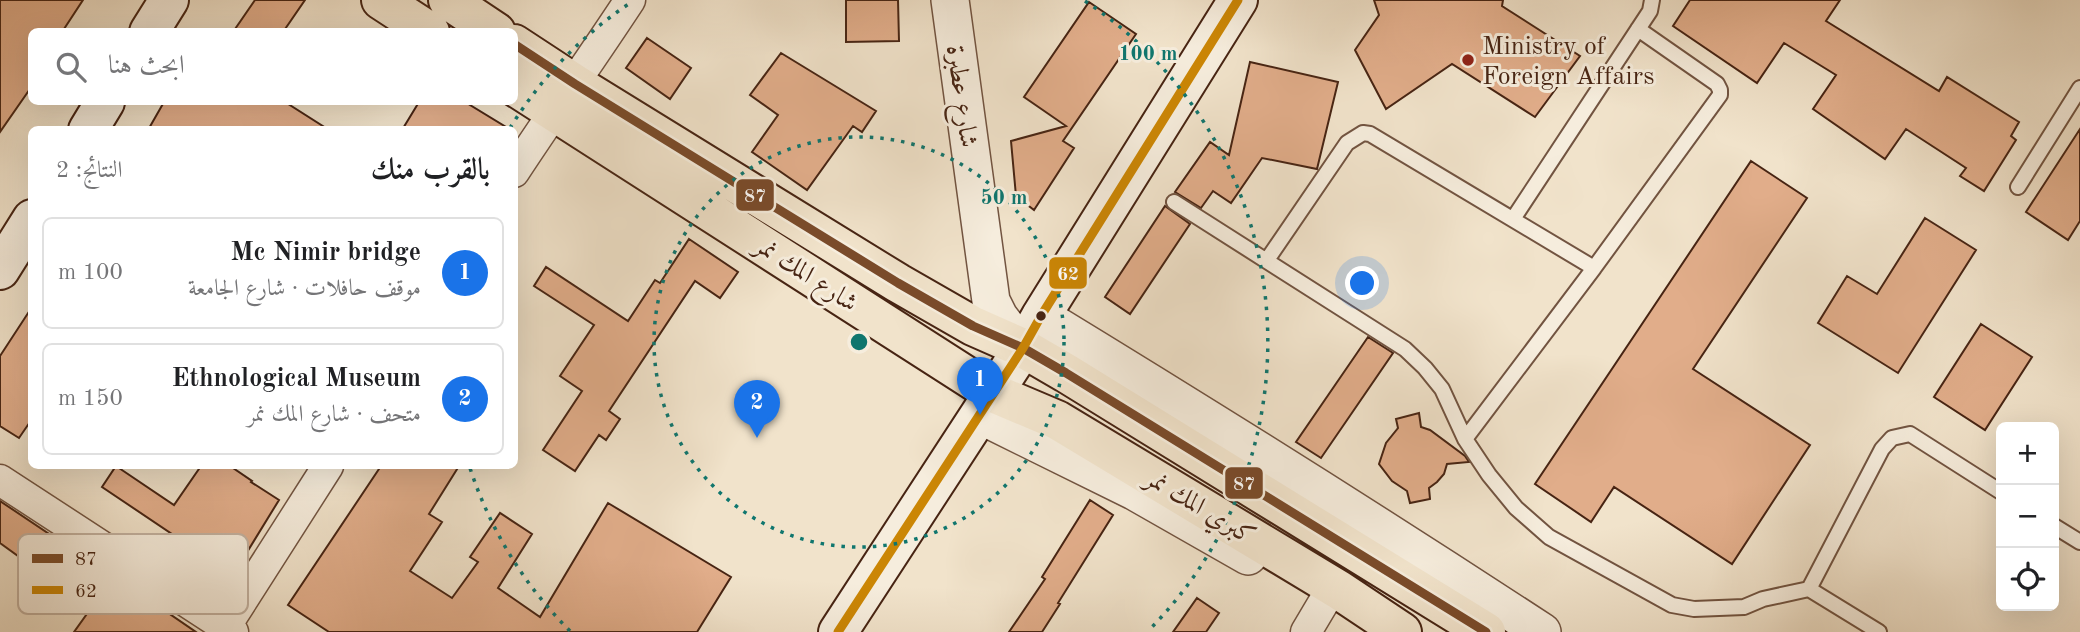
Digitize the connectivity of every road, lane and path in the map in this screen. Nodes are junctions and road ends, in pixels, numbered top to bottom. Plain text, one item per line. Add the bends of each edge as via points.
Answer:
1 (169, 0) edge
2 (381, 0) edge
3 (448, 0) edge
4 (631, 0) edge
5 (950, 0) edge
6 (1238, 0) edge
7 (1652, 0) edge
8 (152, 28) edge
9 (424, 28) edge
10 (490, 28) edge
11 (1638, 29) junction
12 (518, 48) edge
13 (518, 87) edge
14 (2080, 88) edge
15 (564, 97) junction
16 (103, 105) edge
17 (90, 126) edge
18 (518, 166) edge
19 (2018, 187) dead end
20 (1174, 202) dead end
21 (1513, 219) junction
22 (28, 225) edge
23 (1267, 260) junction
24 (1594, 268) junction
25 (0, 270) edge
26 (1032, 332) junction
27 (986, 404) junction
28 (1465, 439) junction
29 (326, 469) edge
30 (0, 481) edge
31 (1996, 489) edge
32 (2059, 529) edge
33 (81, 534) edge
34 (2080, 542) edge
35 (1808, 589) junction
36 (248, 596) edge
37 (1325, 600) junction
38 (203, 614) edge
39 (237, 614) edge
40 (227, 630) edge
41 (838, 632) edge
42 (1306, 632) edge
43 (1374, 632) edge
44 (1402, 632) edge
45 (1486, 632) edge
46 (1542, 632) edge
47 (1879, 632) edge

1 - 8 main road
2 - 9 highway
3 - 10 highway
4 - 15 street
5 - 26 street, شارع عطبرة via 991,300 999,317
6 - 26 main road
7 - 11 lane
11 - 21 lane
11 - 24 lane via 1717,84 1720,95
12 - 15 highway, شارع المك نمر
13 - 15 highway, شارع المك نمر
14 - 19 lane
15 - 18 street
15 - 26 highway, شارع المك نمر via 973,326
15 - 27 highway, شارع المك نمر
16 - 17 main road
20 - 23 lane
21 - 23 lane via 1363,133 1347,143
21 - 24 lane
22 - 25 main road
23 - 28 lane via 1405,349 1442,389
24 - 28 lane
26 - 27 main road
26 - 45 highway, كبري المك نمر
26 - 46 street via 1327,492
27 - 37 street
27 - 41 main road
27 - 44 highway, كبري المك نمر via 1057,419
28 - 35 lane via 1516,508 1549,537 1672,605 1744,607
29 - 36 street
30 - 33 street
31 - 35 lane via 1910,434 1892,438
32 - 34 lane
35 - 47 lane
37 - 42 street
37 - 43 street
38 - 40 street
39 - 40 street

